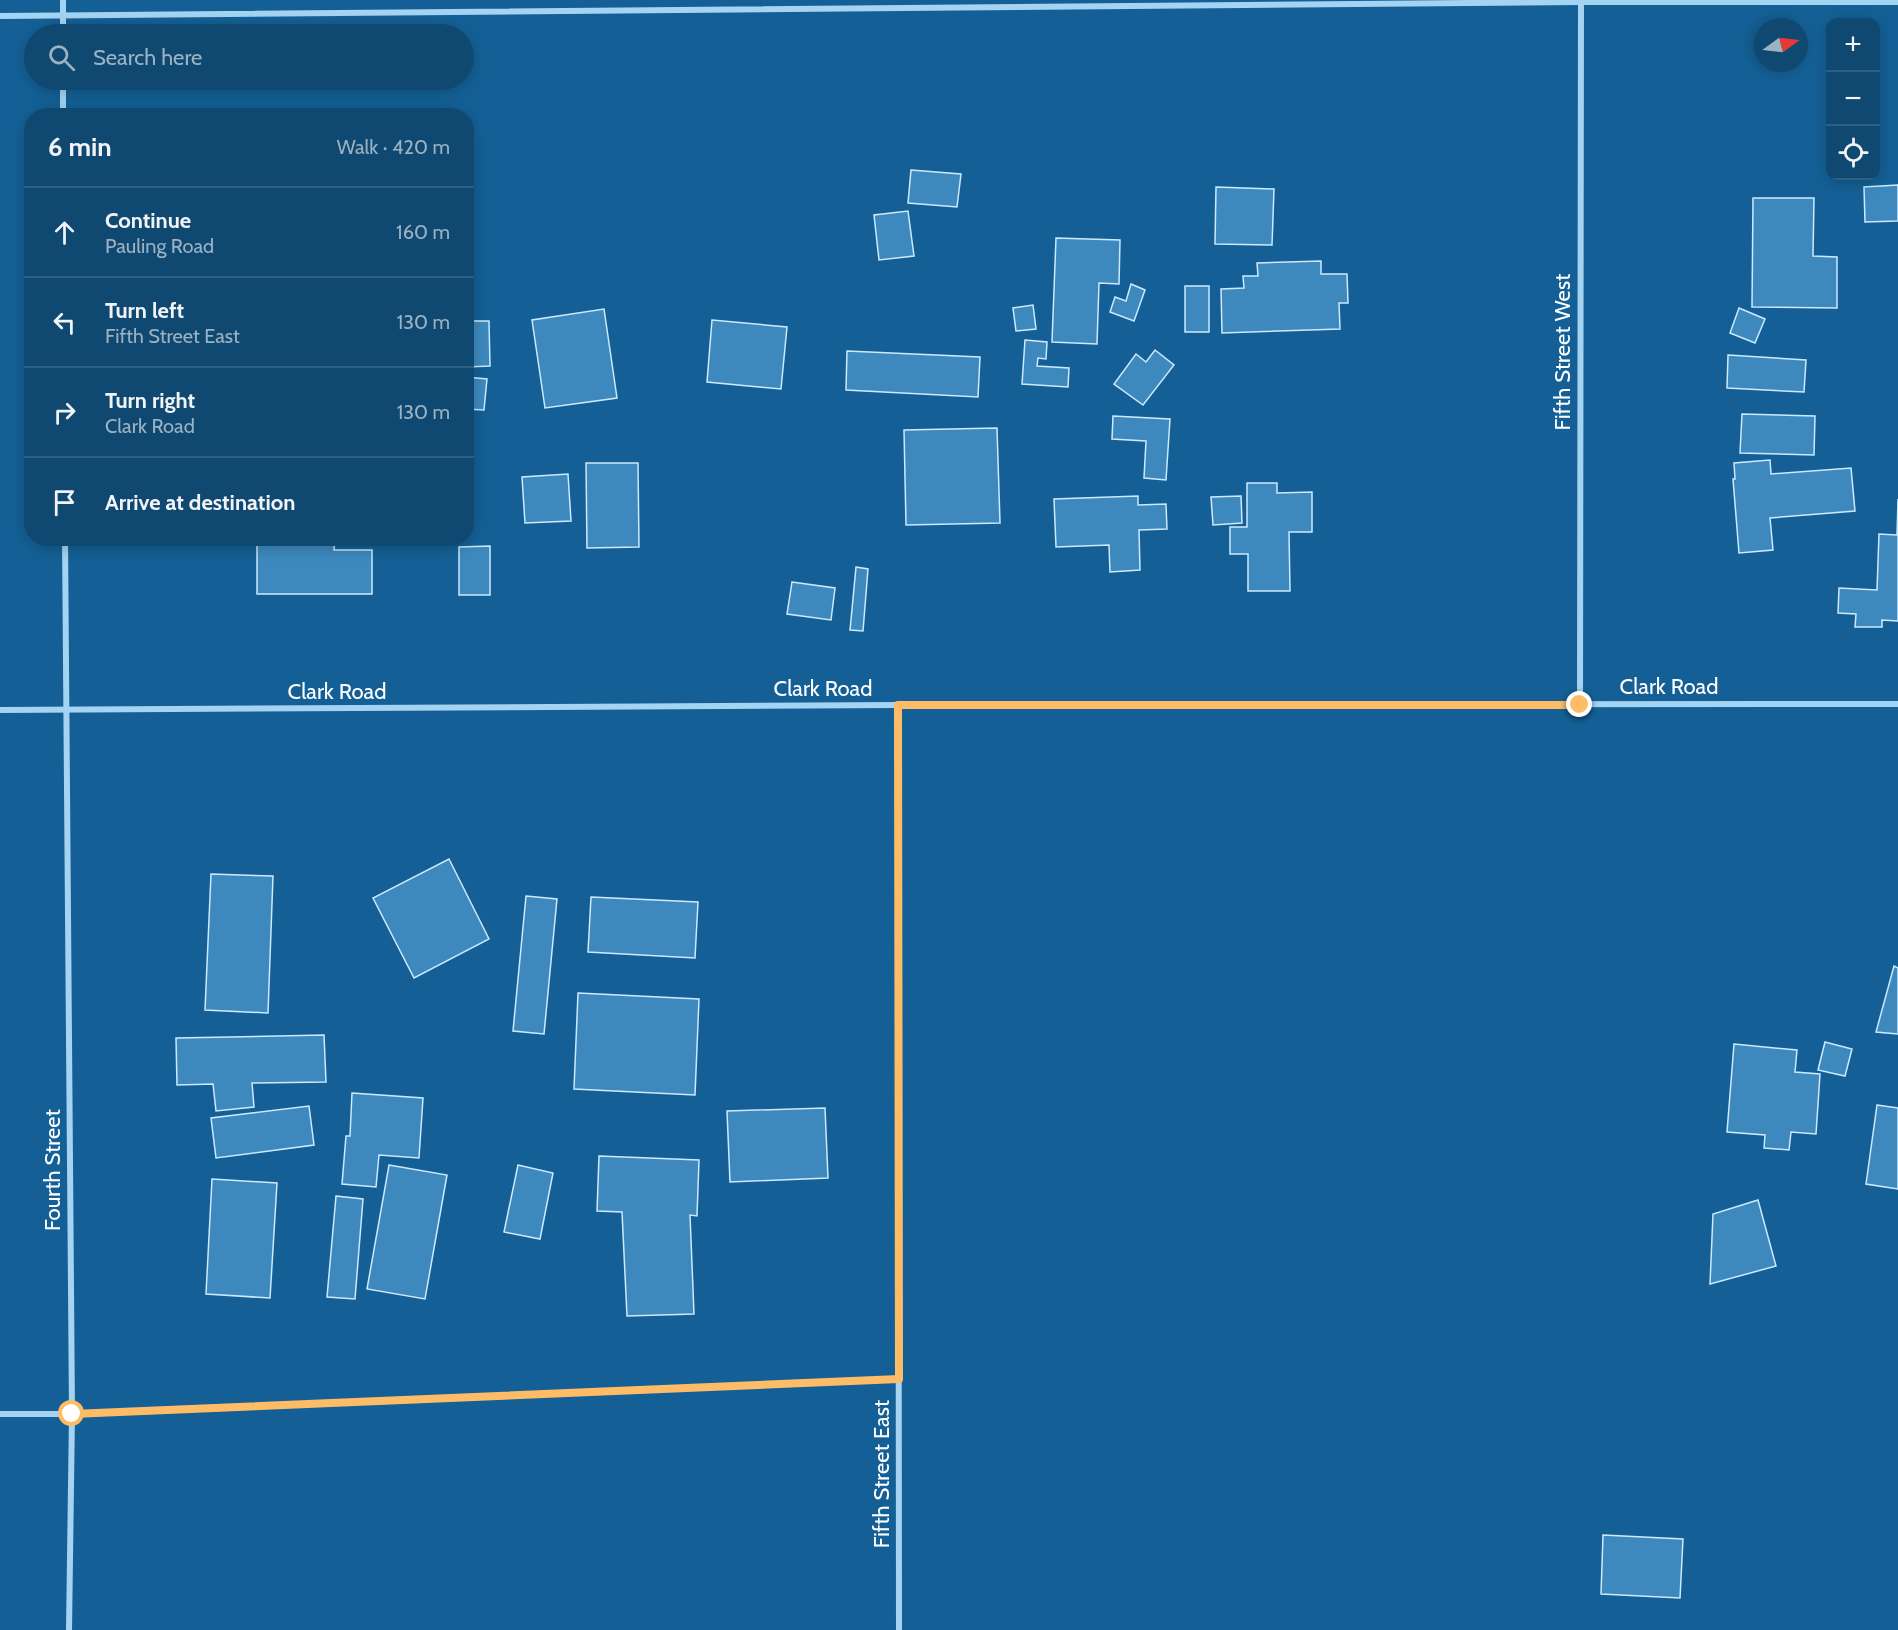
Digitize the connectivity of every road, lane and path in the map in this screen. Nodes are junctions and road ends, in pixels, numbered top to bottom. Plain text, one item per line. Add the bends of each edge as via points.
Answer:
1 (63, 0) edge
2 (1581, 1) edge
3 (1898, 2) edge
4 (0, 16) edge
5 (63, 16) junction
6 (63, 24) edge
7 (63, 90) edge
8 (63, 108) edge
9 (65, 546) edge
10 (1898, 704) edge
11 (898, 705) junction
12 (1580, 705) junction
13 (0, 710) edge
14 (66, 710) junction
15 (899, 1379) junction
16 (0, 1414) edge
17 (72, 1414) junction
18 (69, 1630) edge
19 (899, 1630) edge

1 - 5 street
2 - 3 street
2 - 5 street
2 - 12 street, Fifth Street West
4 - 5 street
5 - 6 street
7 - 8 street
9 - 14 street, Fourth Street
10 - 12 street, Clark Road
11 - 12 street, Clark Road
11 - 14 street, Clark Road
11 - 15 street, Fifth Street East
13 - 14 street, Clark Road
14 - 17 street, Fourth Street
15 - 17 street
15 - 19 street, Fifth Street East
16 - 17 street
17 - 18 street, Fourth Street

